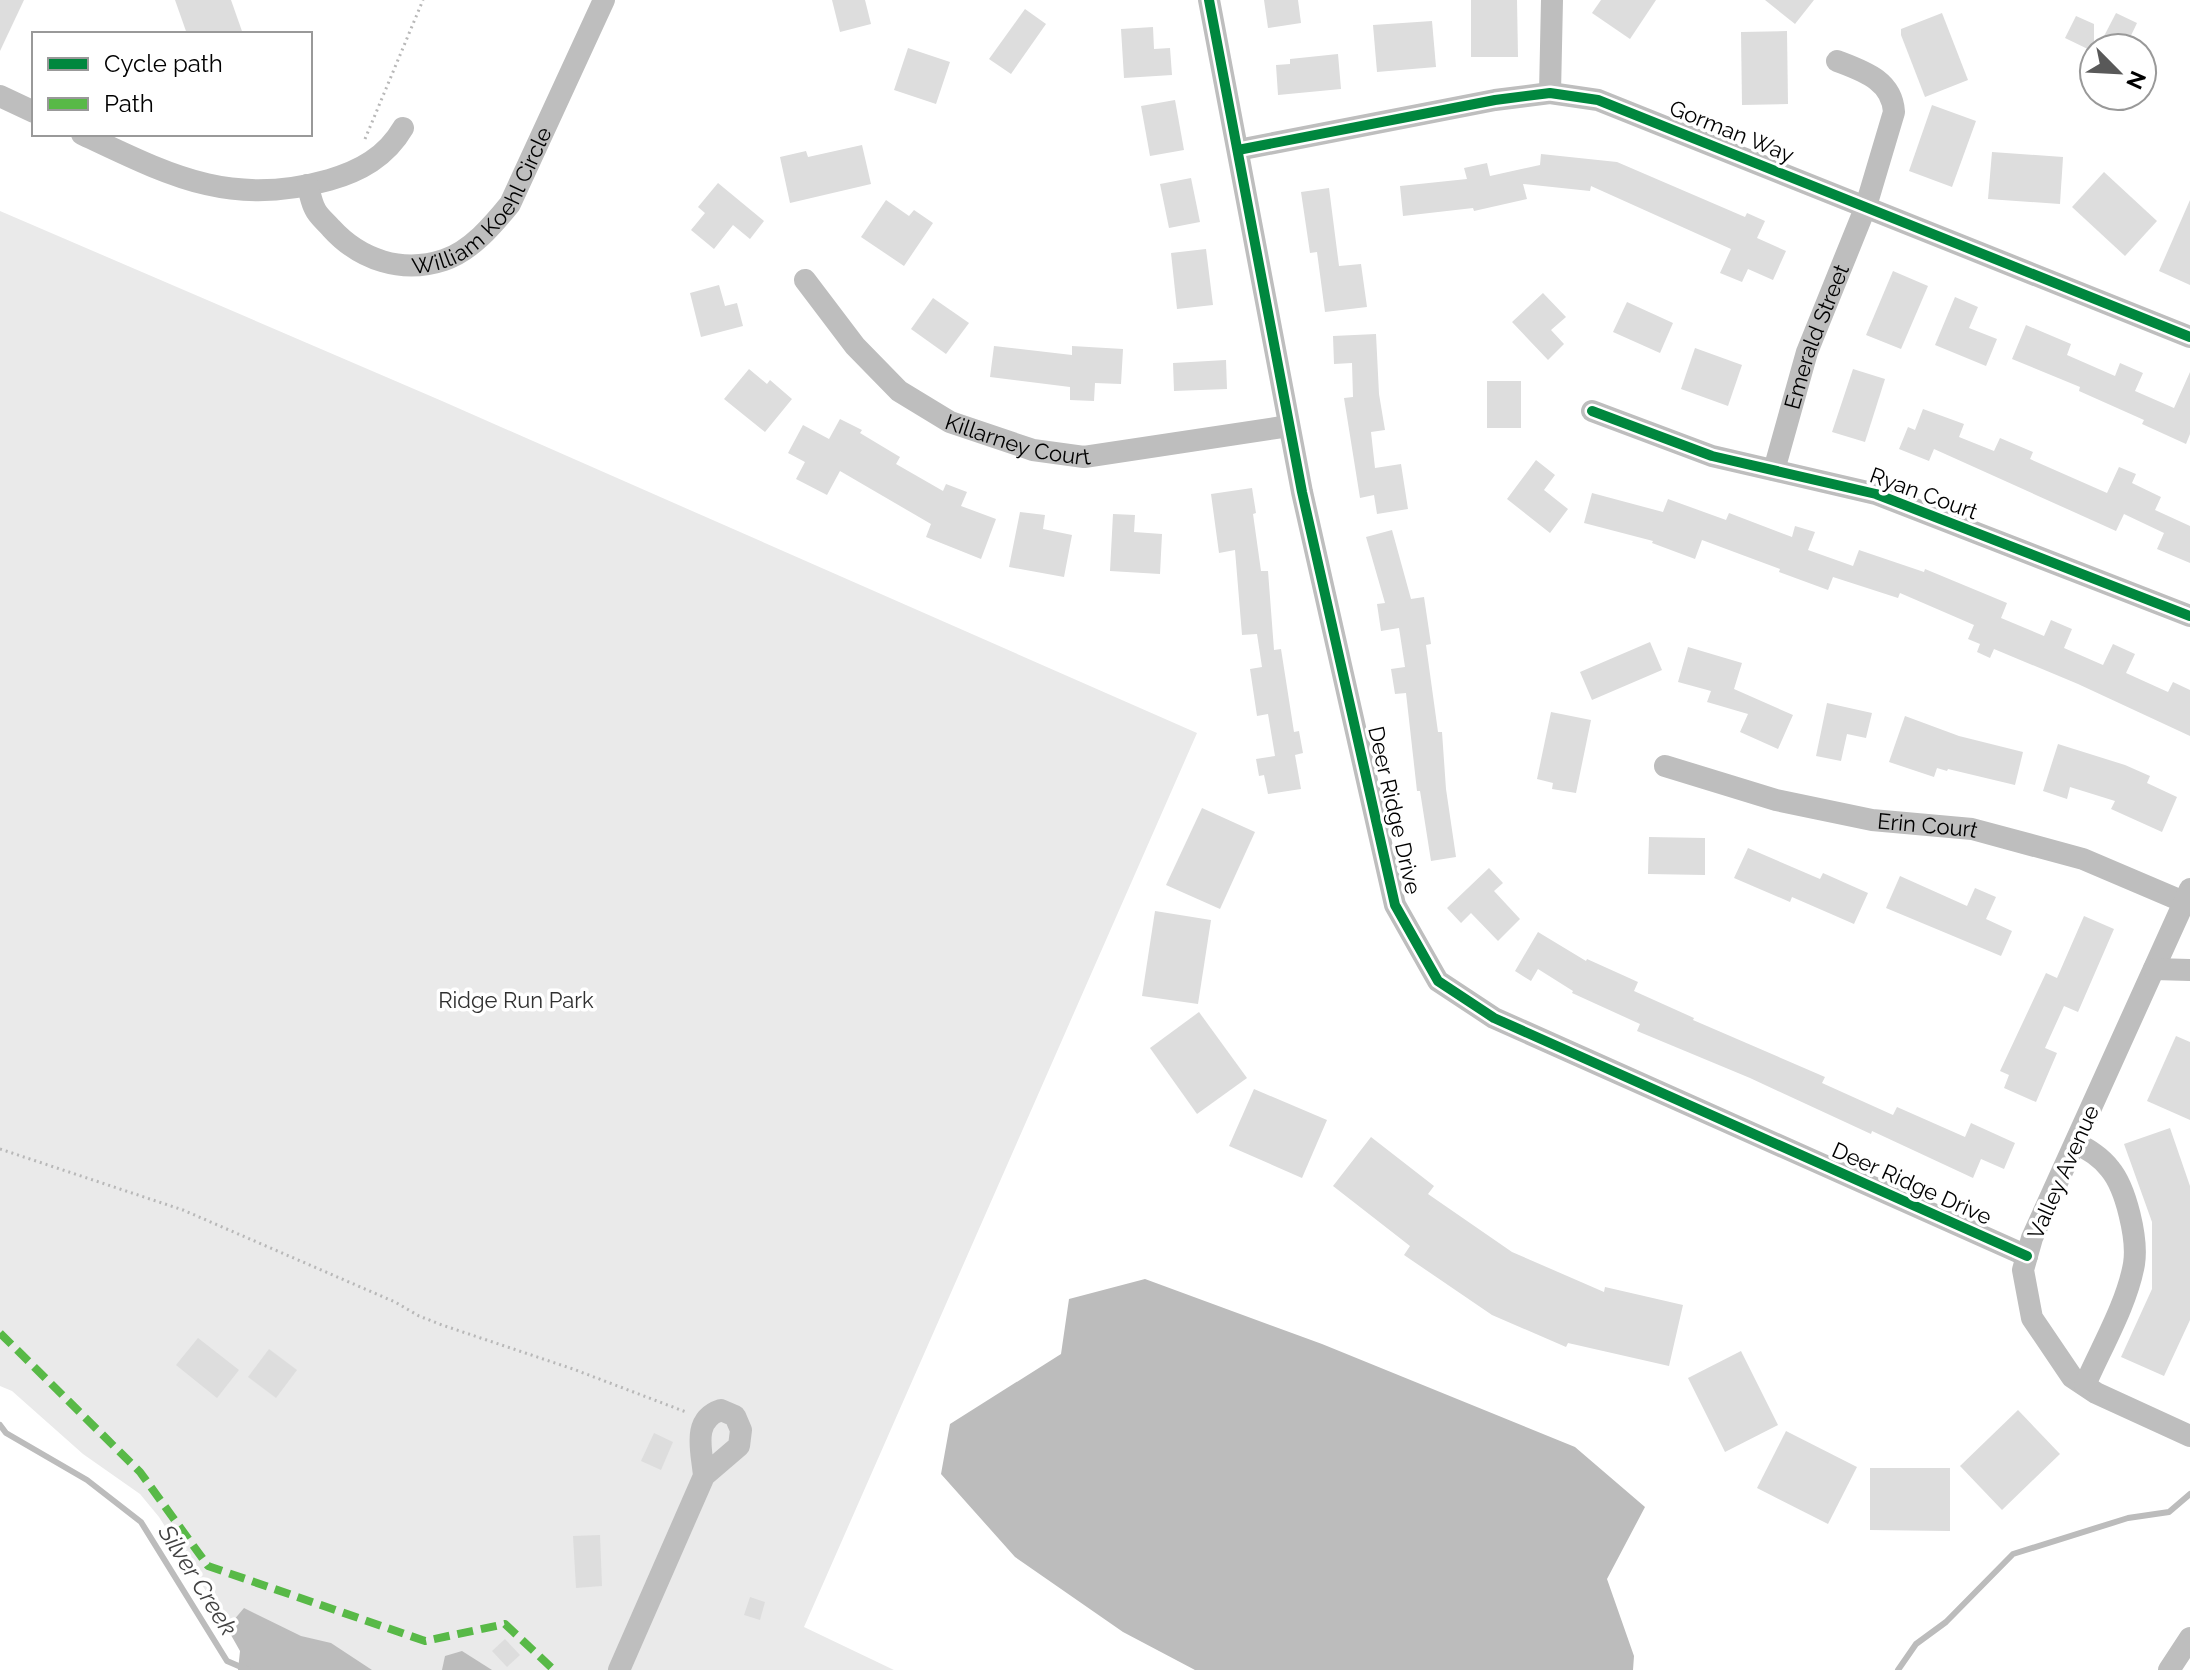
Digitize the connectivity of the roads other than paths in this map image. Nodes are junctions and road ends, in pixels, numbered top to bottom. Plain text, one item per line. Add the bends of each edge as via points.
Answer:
1 (604, 0) edge
2 (1209, 0) edge
3 (1552, 0) edge
4 (1837, 61) dead end
5 (1550, 93) junction
6 (0, 96) edge
7 (32, 111) edge
8 (403, 128) dead end
9 (86, 136) edge
10 (1238, 150) junction
11 (307, 185) junction
12 (1866, 206) junction
13 (805, 280) dead end
14 (2190, 337) edge
15 (1592, 411) dead end
16 (1289, 426) junction
17 (1774, 470) junction
18 (2190, 616) edge
19 (1665, 766) dead end
20 (2187, 896) edge
21 (2154, 969) junction
22 (2190, 970) edge
23 (2076, 1143) junction
24 (2027, 1256) junction
25 (2085, 1385) junction
26 (2190, 1436) edge
27 (704, 1476) junction
28 (2190, 1638) edge
29 (619, 1670) edge
30 (2169, 1670) edge

1 - 11 street, William Koehl Circle via 510,204 466,247 415,266 384,263 355,251 336,233 315,209
2 - 10 street, Deer Ridge Drive
3 - 5 street
4 - 12 street, Emerald Street via 1883,83 1893,102 1889,136
5 - 10 street, Gorman Way
5 - 12 street, Gorman Way via 1598,100
6 - 7 street
8 - 11 street via 379,157
9 - 11 street via 202,185 263,192
10 - 16 street, Deer Ridge Drive
12 - 14 street, Gorman Way
12 - 17 street, Emerald Street via 1807,352
13 - 16 street, Killarney Court via 855,346 899,391 950,422 1033,450 1084,457
15 - 17 street, Ryan Court via 1712,456
16 - 24 street, Deer Ridge Drive via 1395,905 1438,981 1494,1018
17 - 18 street, Ryan Court via 1876,494
19 - 20 street, Erin Court via 1776,800 1872,820 1972,829 2083,859
20 - 21 street, Valley Avenue
21 - 22 street
21 - 23 street, Valley Avenue
23 - 24 street, Valley Avenue
23 - 25 street via 2113,1172 2133,1232 2134,1263
24 - 25 street, Valley Avenue via 2023,1270 2032,1318 2072,1377
25 - 26 street, Valley Avenue
27 - 27 street via 739,1446 741,1430 735,1416 721,1410 703,1422
27 - 29 street
28 - 30 street

